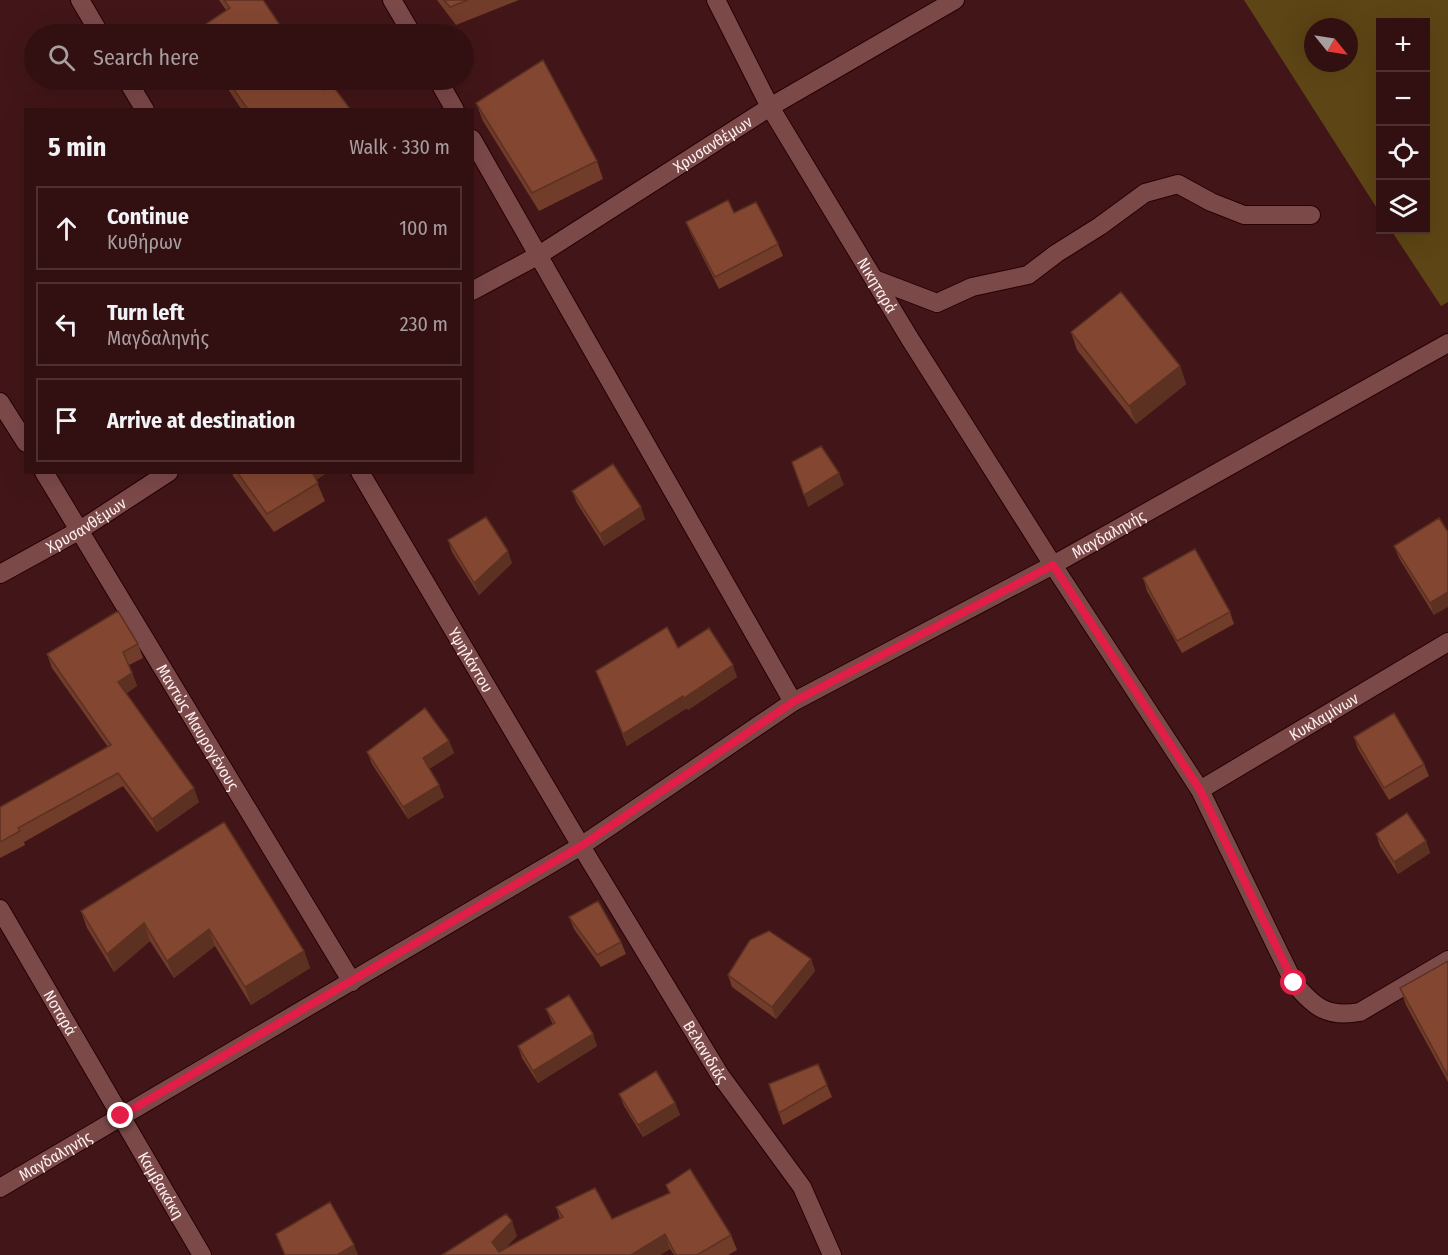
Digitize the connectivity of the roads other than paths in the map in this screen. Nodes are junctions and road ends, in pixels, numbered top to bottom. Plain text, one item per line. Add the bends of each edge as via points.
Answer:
1 (80, 0) edge
2 (392, 0) edge
3 (716, 0) edge
4 (955, 0) edge
5 (94, 24) edge
6 (406, 24) edge
7 (133, 90) edge
8 (444, 90) edge
9 (770, 107) junction
10 (144, 108) edge
11 (454, 108) edge
12 (474, 143) edge
13 (1311, 214) dead end
14 (539, 255) junction
15 (874, 279) junction
16 (474, 290) edge
17 (1448, 343) edge
18 (0, 402) edge
19 (24, 440) edge
20 (45, 474) edge
21 (166, 474) edge
22 (361, 474) edge
23 (80, 530) junction
24 (1053, 565) junction
25 (0, 574) edge
26 (1448, 642) edge
27 (793, 702) junction
28 (1200, 790) junction
29 (581, 846) junction
30 (0, 909) edge
31 (1448, 960) edge
32 (352, 982) junction
33 (121, 1116) junction
34 (0, 1188) edge
35 (201, 1255) edge
36 (832, 1255) edge

1 - 5 street
2 - 6 street
3 - 9 street, Νικηταρά
4 - 9 street, Χρυσανθέμων
7 - 10 street
8 - 11 street
9 - 14 street, Χρυσανθέμων
9 - 15 street, Νικηταρά
12 - 14 street
13 - 15 street via 1244,215 1178,184 1145,193 1028,275 972,286 937,303
14 - 16 street, Χρυσανθέμων
14 - 27 street
15 - 24 street, Νικηταρά
17 - 24 street, Μαγδαληνής
18 - 19 street
20 - 23 street, Μαντώς Μαυρογένους
21 - 23 street, Χρυσανθέμων
22 - 29 street, Υψηλάντου
23 - 25 street, Χρυσανθέμων
23 - 32 street, Μαντώς Μαυρογένους
24 - 27 street, Μαγδαληνής
24 - 28 street, Νικηταρά
26 - 28 street, Κυκλαμίνων
27 - 29 street, Μαγδαληνής
28 - 31 street, Νικηταρά via 1294,983 1309,1001 1325,1011 1360,1012
29 - 32 street, Μαγδαληνής
29 - 36 street, Βελανιδιάς via 720,1076 802,1187
30 - 33 street, Νοταρά
32 - 33 street, Μαγδαληνής
33 - 34 street, Μαγδαληνής
33 - 35 street, Καμβακάκη

